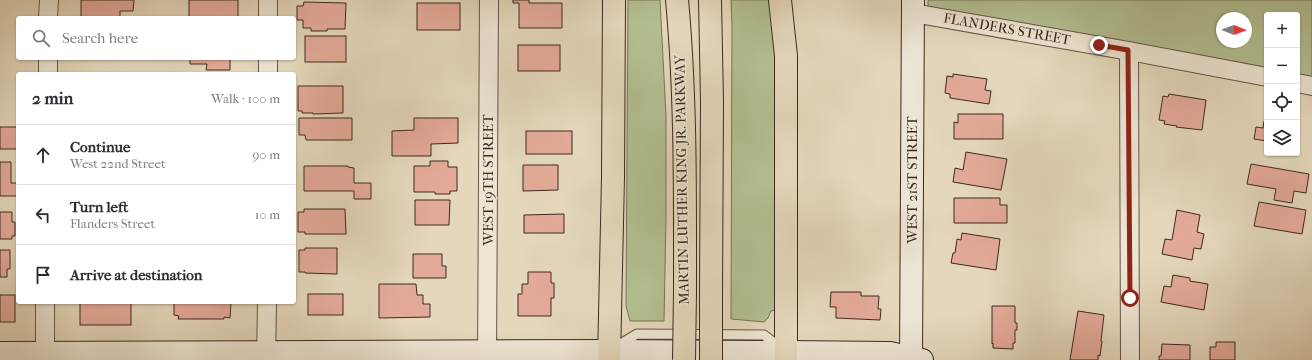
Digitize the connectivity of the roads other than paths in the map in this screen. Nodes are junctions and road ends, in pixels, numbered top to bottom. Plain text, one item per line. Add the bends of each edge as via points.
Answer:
1 (49, 0) edge
2 (268, 0) edge
3 (489, 0) edge
4 (614, 0) edge
5 (677, 0) edge
6 (710, 0) edge
7 (780, 0) edge
8 (913, 6) edge
9 (48, 16) edge
10 (268, 16) edge
11 (1128, 50) junction
12 (48, 60) edge
13 (268, 60) edge
14 (48, 72) edge
15 (268, 72) edge
16 (1264, 76) edge
17 (1300, 84) edge
18 (1312, 86) edge
19 (45, 304) edge
20 (267, 304) edge
21 (0, 353) edge
22 (45, 356) edge
23 (266, 356) edge
24 (487, 356) edge
25 (615, 357) edge
26 (780, 357) edge
27 (915, 359) edge
28 (684, 360) edge
29 (711, 360) edge
30 (1130, 360) edge

1 - 9 street
2 - 10 street
3 - 24 street, WEST 19TH STREET
4 - 25 highway
5 - 28 highway, MARTIN LUTHER KING JR. PARKWAY, bridge via 684,149
6 - 29 highway, MARTIN LUTHER KING JR. PARKWAY, bridge
7 - 26 highway via 786,56
8 - 11 street, FLANDERS STREET
8 - 27 main road, WEST 21ST STREET
11 - 16 street, FLANDERS STREET
11 - 30 street
12 - 14 street
13 - 15 street
17 - 18 street
19 - 22 street
20 - 23 street
21 - 22 main road
22 - 23 main road
23 - 24 main road
24 - 25 main road
25 - 26 main road
26 - 27 main road via 890,353

